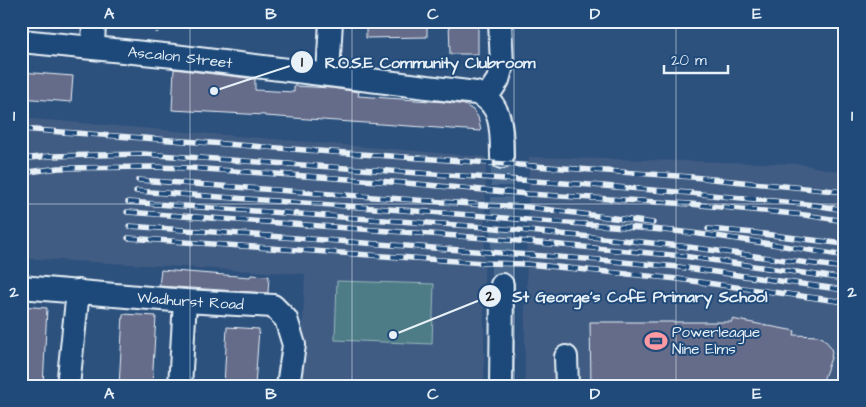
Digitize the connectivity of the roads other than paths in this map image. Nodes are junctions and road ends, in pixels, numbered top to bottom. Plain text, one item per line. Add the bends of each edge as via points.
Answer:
1 (94, 21) edge
2 (331, 21) edge
3 (500, 21) edge
4 (21, 41) edge
5 (93, 47) junction
6 (328, 74) junction
7 (486, 98) junction
8 (508, 146) tunnel mouth
9 (502, 285) tunnel mouth
10 (21, 287) edge
11 (78, 292) junction
12 (185, 300) junction
13 (566, 357) dead end
14 (68, 386) edge
15 (180, 386) edge
16 (288, 386) edge
17 (501, 386) edge
18 (567, 386) edge

1 - 5 street
2 - 6 street
3 - 7 street via 502,66 498,80
4 - 5 street, Ascalon Street
5 - 6 street, Ascalon Street
6 - 7 street, Ascalon Street via 476,93
7 - 8 street via 499,115
9 - 17 street
10 - 11 street, Wadhurst Road
11 - 12 street, Wadhurst Road
11 - 14 street
12 - 15 street
12 - 16 street, Wadhurst Road via 273,306 286,319 294,345
13 - 18 street

